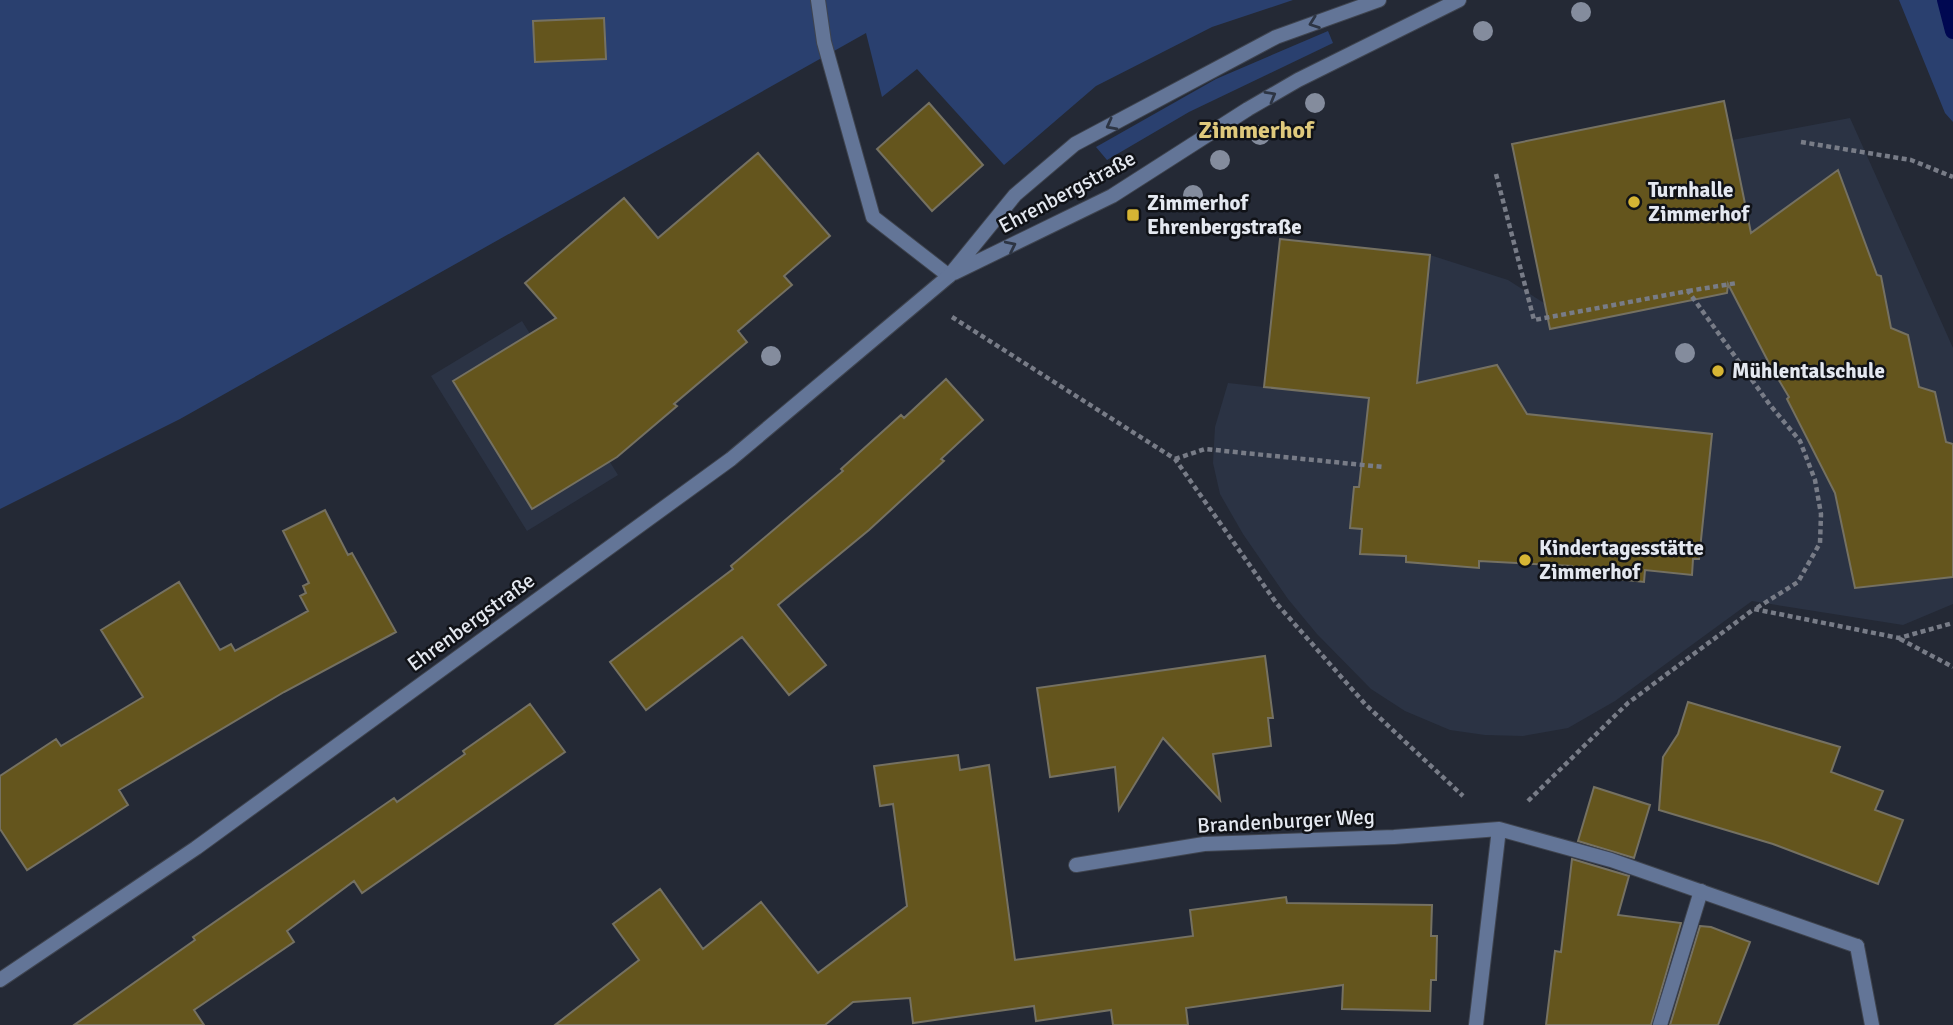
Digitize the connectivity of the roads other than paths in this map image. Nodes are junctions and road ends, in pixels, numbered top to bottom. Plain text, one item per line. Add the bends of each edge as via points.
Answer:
1 (818, 0) edge
2 (1378, 0) edge
3 (1459, 0) edge
4 (949, 276) junction
5 (1499, 829) junction
6 (1076, 865) dead end
7 (1701, 891) junction
8 (0, 980) edge
9 (1476, 1025) edge
10 (1660, 1025) edge
11 (1872, 1025) edge

1 - 4 street via 824,42 873,217
2 -> 4 street, Ehrenbergstraße via 1276,37 1075,144 1015,195
4 -> 3 street, Ehrenbergstraße via 1112,196 1268,97
4 - 8 street, Ehrenbergstraße via 731,459 196,848
5 - 6 street, Brandenburger Weg via 1204,844
5 - 7 street, Brandenburger Weg
5 - 9 street
7 - 10 street
7 - 11 street, Brandenburger Weg via 1857,946

